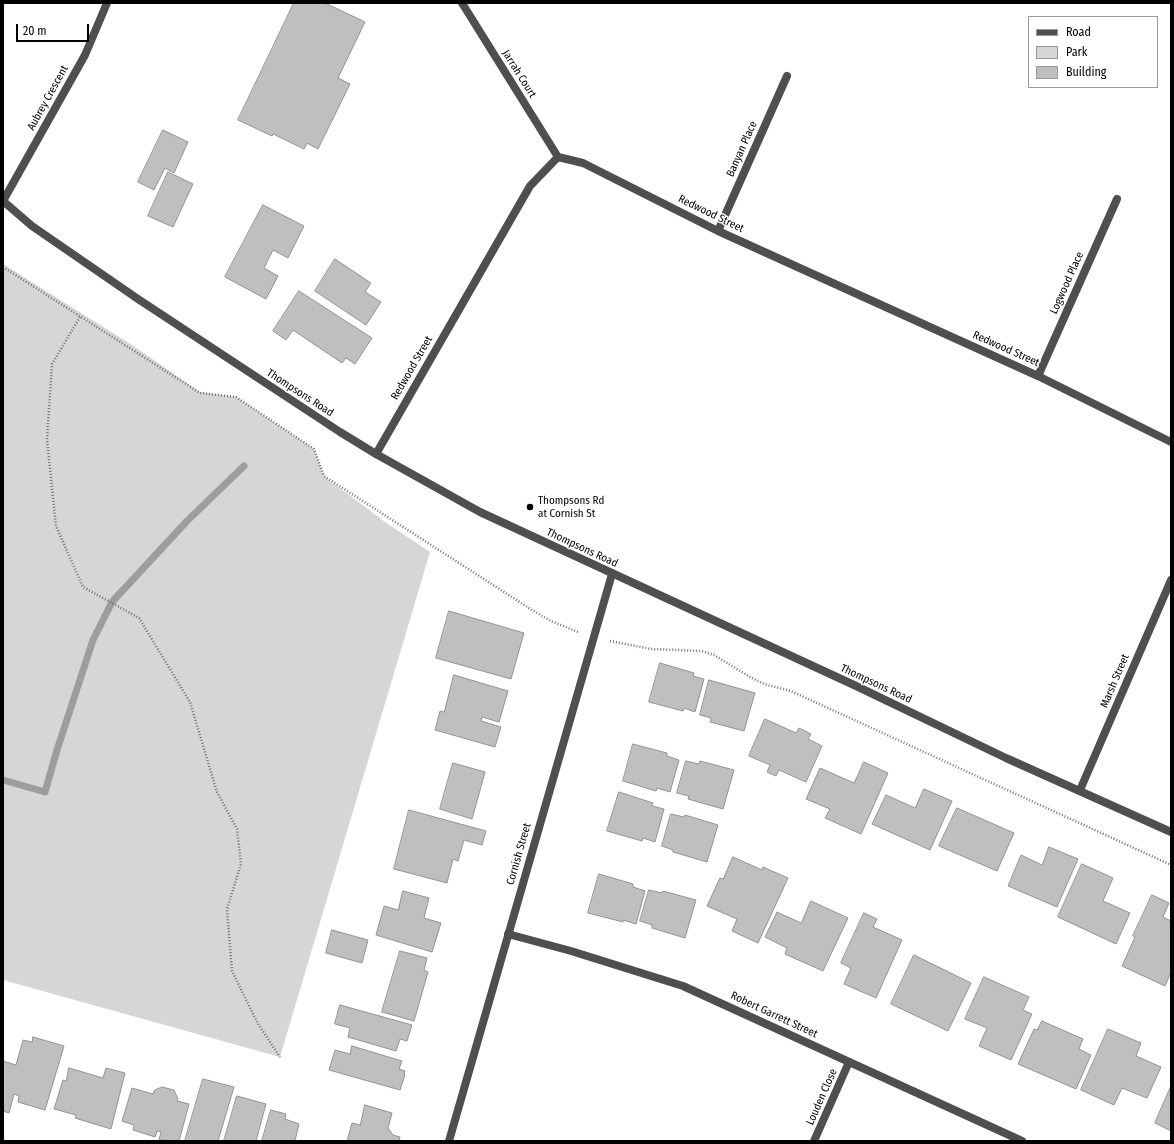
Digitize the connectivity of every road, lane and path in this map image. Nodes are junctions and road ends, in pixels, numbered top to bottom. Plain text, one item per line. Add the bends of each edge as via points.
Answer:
1 (107, 3) edge
2 (462, 3) edge
3 (786, 76) dead end
4 (558, 157) junction
5 (1117, 199) dead end
6 (3, 201) edge
7 (718, 231) junction
8 (3, 267) edge
9 (80, 317) junction
10 (1038, 376) junction
11 (1171, 442) edge
12 (376, 454) junction
13 (612, 574) junction
14 (1171, 580) edge
15 (573, 630) dead end
16 (614, 641) dead end
17 (1080, 790) junction
18 (1171, 832) edge
19 (1171, 865) edge
20 (508, 934) junction
21 (280, 1057) dead end
22 (849, 1062) junction
23 (449, 1141) edge
24 (814, 1141) edge
25 (1022, 1141) edge

1 - 6 street, Aubrey Crescent via 85,55
2 - 4 street, Jarrah Court
3 - 7 street, Banyan Place
4 - 7 street, Redwood Street via 583,163
4 - 12 street, Redwood Street via 530,186
5 - 10 street, Logwood Place
6 - 12 street, Thompsons Road via 32,226 138,299
7 - 10 street, Redwood Street
8 - 9 path
9 - 15 path via 200,392 236,397 314,449 324,476 532,610
9 - 21 path via 52,364 47,440 56,526 83,587 139,618 190,702 217,792 237,829 241,864 227,909 232,970 258,1024
10 - 11 street, Redwood Street
12 - 13 street, Thompsons Road via 480,512
13 - 17 street, Thompsons Road
13 - 20 street, Cornish Street
14 - 17 street, Marsh Street
16 - 19 path via 651,649 702,651 714,655 767,685 791,691
17 - 18 street, Thompsons Road
20 - 22 street, Robert Garrett Street via 683,986
20 - 23 street, Cornish Street
22 - 24 street, Louden Close
22 - 25 street, Robert Garrett Street

